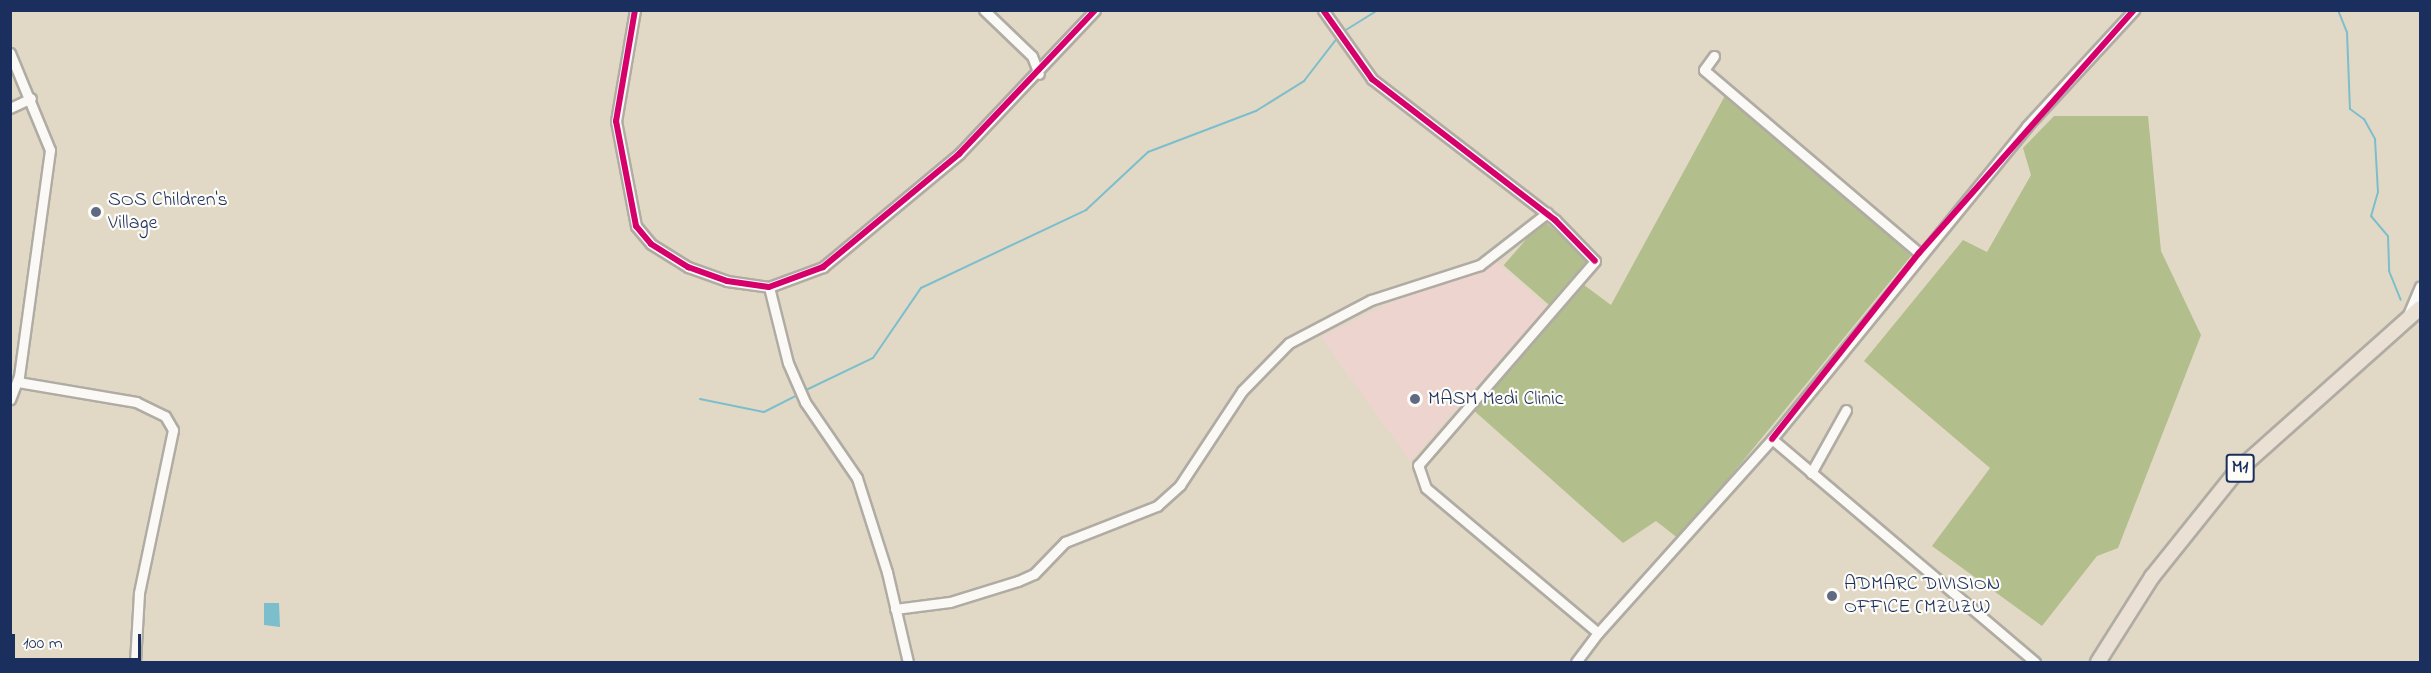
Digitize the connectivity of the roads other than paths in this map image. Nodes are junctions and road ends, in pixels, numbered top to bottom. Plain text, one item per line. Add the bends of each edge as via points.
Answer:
1 (635, 10) edge
2 (984, 10) edge
3 (1095, 10) edge
4 (1323, 10) edge
5 (2134, 10) edge
6 (10, 53) edge
7 (1714, 56) dead end
8 (1039, 74) junction
9 (31, 98) junction
10 (10, 108) edge
11 (1547, 213) junction
12 (1919, 253) junction
13 (769, 286) junction
14 (2421, 287) edge
15 (2421, 308) edge
16 (2405, 321) junction
17 (18, 382) junction
18 (10, 399) edge
19 (1846, 410) dead end
20 (1772, 439) junction
21 (1810, 473) junction
22 (895, 609) junction
23 (1598, 633) junction
24 (135, 663) edge
25 (908, 663) edge
26 (1576, 663) edge
27 (2035, 663) edge
28 (2098, 663) edge

1 - 13 street via 616,129 638,231 688,267 719,279
2 - 8 street via 1032,56
3 - 8 street
4 - 11 street via 1372,79
5 - 12 street
6 - 9 street
7 - 12 street via 1704,70
8 - 13 street via 974,141 823,267
9 - 10 street
9 - 17 street via 50,150
11 - 22 street via 1480,265 1371,300 1289,343 1242,391 1180,485 1157,507 1065,543 1034,574 1018,581 950,602
11 - 23 street via 1595,261 1423,452 1418,469 1426,488
12 - 20 street
13 - 22 street via 798,387 857,478
14 - 16 street
15 - 16 highway, M1
16 - 28 highway, M1 via 2236,471 2152,577
17 - 18 street
17 - 24 street via 136,402 165,417 173,430 139,593
19 - 21 street
20 - 21 street
20 - 23 street
21 - 27 street
22 - 25 street
23 - 26 street

